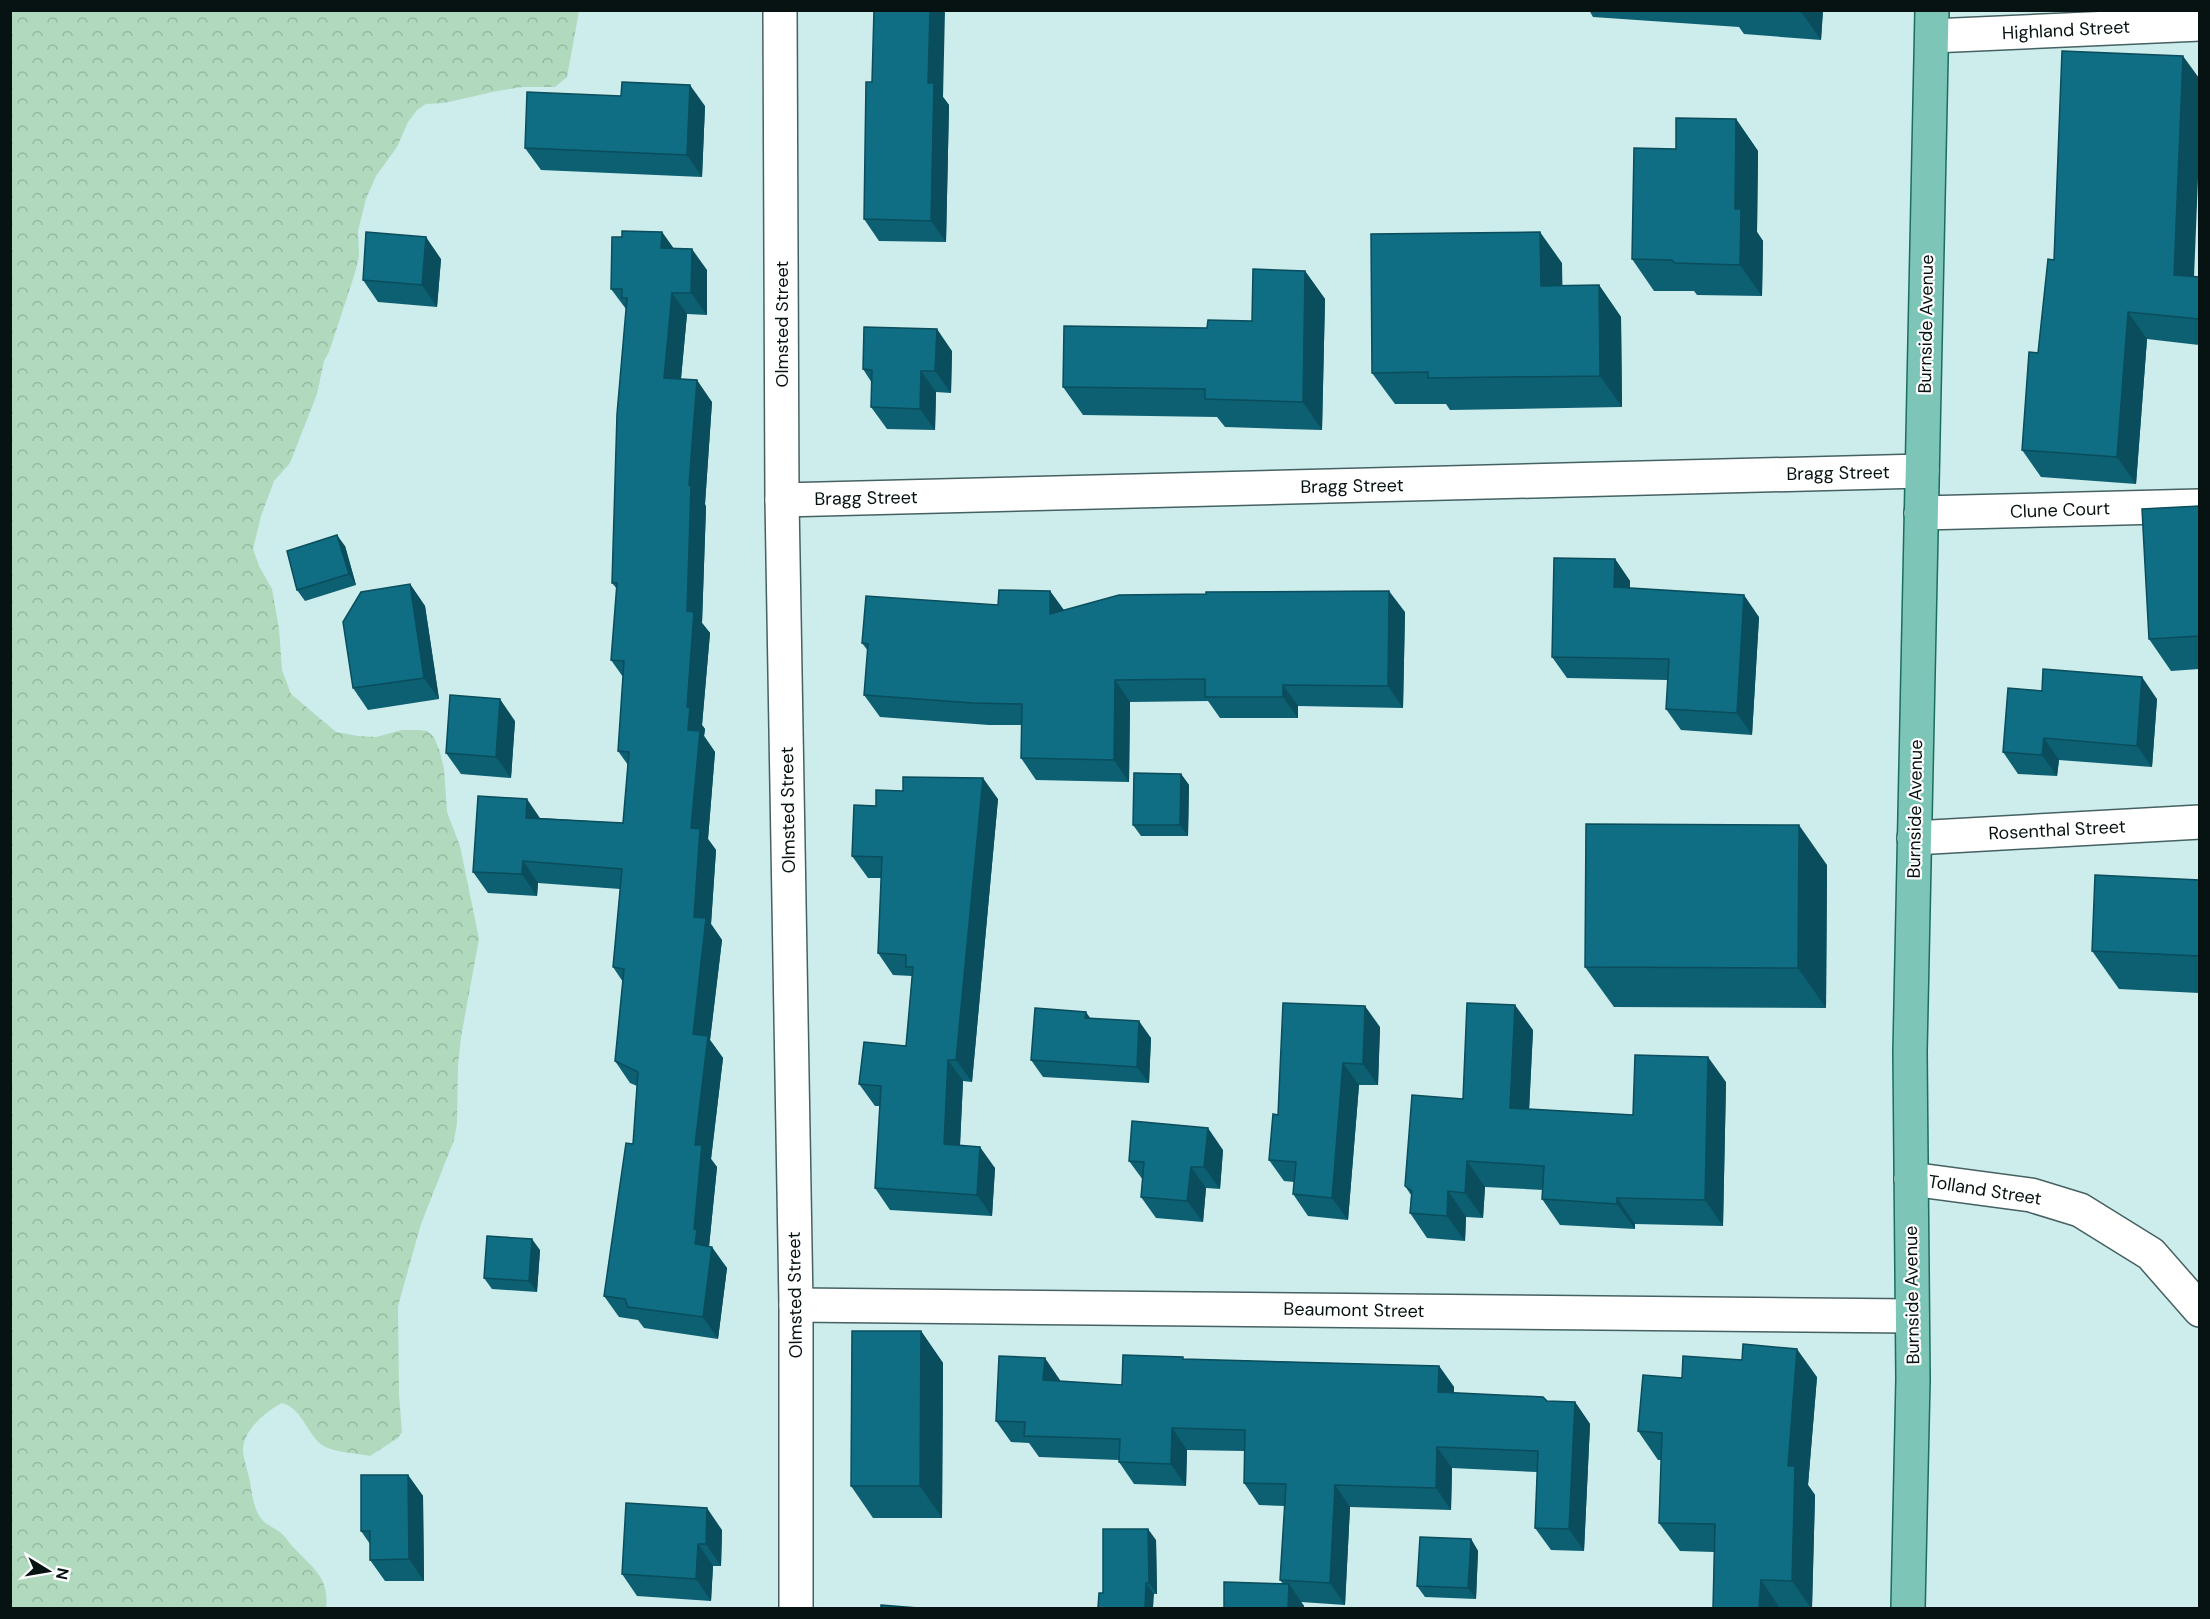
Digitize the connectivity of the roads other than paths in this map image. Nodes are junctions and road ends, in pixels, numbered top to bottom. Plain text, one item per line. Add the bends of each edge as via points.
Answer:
1 (780, 10) edge
2 (1932, 23) edge
3 (2199, 24) edge
4 (1922, 471) junction
5 (782, 500) junction
6 (2199, 506) edge
7 (1921, 513) junction
8 (2199, 822) edge
9 (1914, 838) junction
10 (1911, 1179) junction
11 (796, 1305) junction
12 (2199, 1310) edge
13 (1912, 1316) junction
14 (796, 1608) edge
15 (1908, 1608) edge

1 - 5 street, Olmsted Street
2 - 3 street, Highland Street
2 - 4 main road, Burnside Avenue
4 - 5 street, Bragg Street
4 - 7 main road, Burnside Avenue
5 - 11 street, Olmsted Street
6 - 7 street, Clune Court
7 - 9 main road, Burnside Avenue
8 - 9 street, Rosenthal Street
9 - 10 main road, Burnside Avenue
10 - 12 street, Tolland Street via 2031,1195 2080,1210 2151,1254
10 - 13 main road, Burnside Avenue
11 - 13 street, Beaumont Street
11 - 14 street, Olmsted Street
13 - 15 main road, Burnside Avenue

